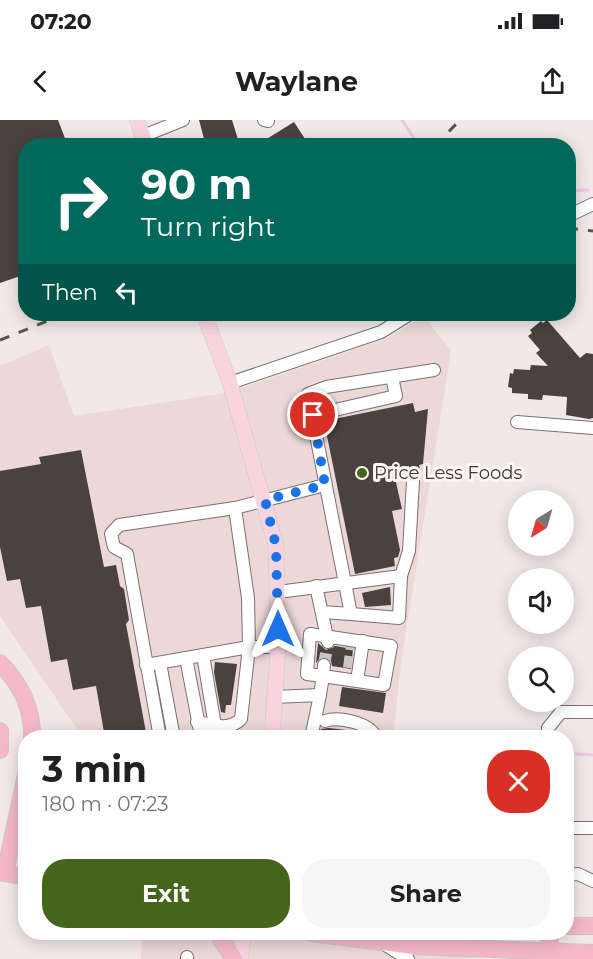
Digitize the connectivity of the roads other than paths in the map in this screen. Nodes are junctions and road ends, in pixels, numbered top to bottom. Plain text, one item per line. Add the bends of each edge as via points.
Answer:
1 (137, 120) edge
2 (183, 120) edge
3 (143, 138) edge
4 (150, 138) edge
5 (593, 204) edge
6 (576, 212) edge
7 (207, 321) edge
8 (399, 321) edge
9 (434, 370) dead end
10 (392, 377) junction
11 (230, 383) junction
12 (313, 415) junction
13 (517, 422) dead end
14 (593, 428) edge
15 (413, 481) dead end
16 (325, 485) junction
17 (265, 500) junction
18 (236, 508) junction
19 (401, 576) junction
20 (344, 583) junction
21 (316, 586) junction
22 (278, 592) junction
23 (323, 612) junction
24 (351, 614) junction
25 (327, 638) junction
26 (356, 642) junction
27 (249, 647) junction
28 (278, 647) junction
29 (203, 655) junction
30 (186, 658) junction
31 (0, 663) edge
32 (159, 663) junction
33 (146, 665) junction
34 (324, 670) junction
35 (351, 676) junction
36 (320, 696) junction
37 (274, 697) junction
38 (593, 712) edge
39 (320, 721) junction
40 (197, 722) junction
41 (32, 730) edge
42 (158, 730) edge
43 (172, 730) edge
44 (199, 730) edge
45 (213, 730) edge
46 (217, 730) edge
47 (221, 730) edge
48 (272, 730) edge
49 (315, 730) edge
50 (359, 730) edge
51 (371, 730) edge
52 (548, 730) edge
53 (0, 731) edge
54 (0, 750) edge
55 (18, 815) edge
56 (574, 828) edge
57 (593, 828) edge
58 (12, 845) edge
59 (2, 872) edge
60 (574, 874) edge
61 (18, 875) edge
62 (593, 881) edge
63 (574, 926) edge
64 (593, 926) edge
65 (222, 940) edge
66 (243, 940) edge
67 (361, 940) edge
68 (550, 940) edge
69 (383, 943) junction
70 (427, 953) edge
71 (593, 953) edge
72 (549, 956) edge
73 (234, 959) edge
74 (240, 959) edge
75 (408, 959) edge

1 - 3 main road
2 - 4 street
5 - 6 street
7 - 11 main road
8 - 11 street via 381,332
9 - 10 street
10 - 12 street via 396,396
10 - 12 street via 326,387 308,394
11 - 17 main road
12 - 16 street
13 - 14 street
15 - 19 street via 409,551
16 - 17 street
16 - 20 street
17 - 18 street
17 - 22 main road via 276,546
18 - 27 street via 248,598
18 - 33 street via 119,525 111,534 114,547 127,554
19 - 20 street
19 - 24 street via 399,618
20 - 21 street
20 - 24 street
21 - 22 street
21 - 23 street
22 - 28 main road
23 - 24 street
23 - 25 street
25 - 26 street
25 - 34 street via 310,634 307,675
26 - 35 street
26 - 35 street via 391,646 384,685
27 - 28 street
27 - 29 street
27 - 47 street via 241,719
28 - 37 main road
29 - 30 street
29 - 46 street
30 - 32 street
30 - 40 street
31 - 41 highway via 26,699
32 - 33 street
32 - 43 street
33 - 42 street
34 - 35 street
34 - 36 street
36 - 37 street
36 - 39 street
37 - 48 main road
38 - 52 street via 561,712
39 - 49 street
39 - 50 street
39 - 51 street via 333,718
40 - 44 street
40 - 45 street
53 - 54 highway
55 - 58 highway
56 - 57 street
58 - 59 highway
59 - 61 highway
60 - 62 street
63 - 64 highway
65 - 73 highway
66 - 74 main road
67 - 69 highway
68 - 72 highway
69 - 70 highway
69 - 75 street
70 - 72 highway
71 - 72 highway

